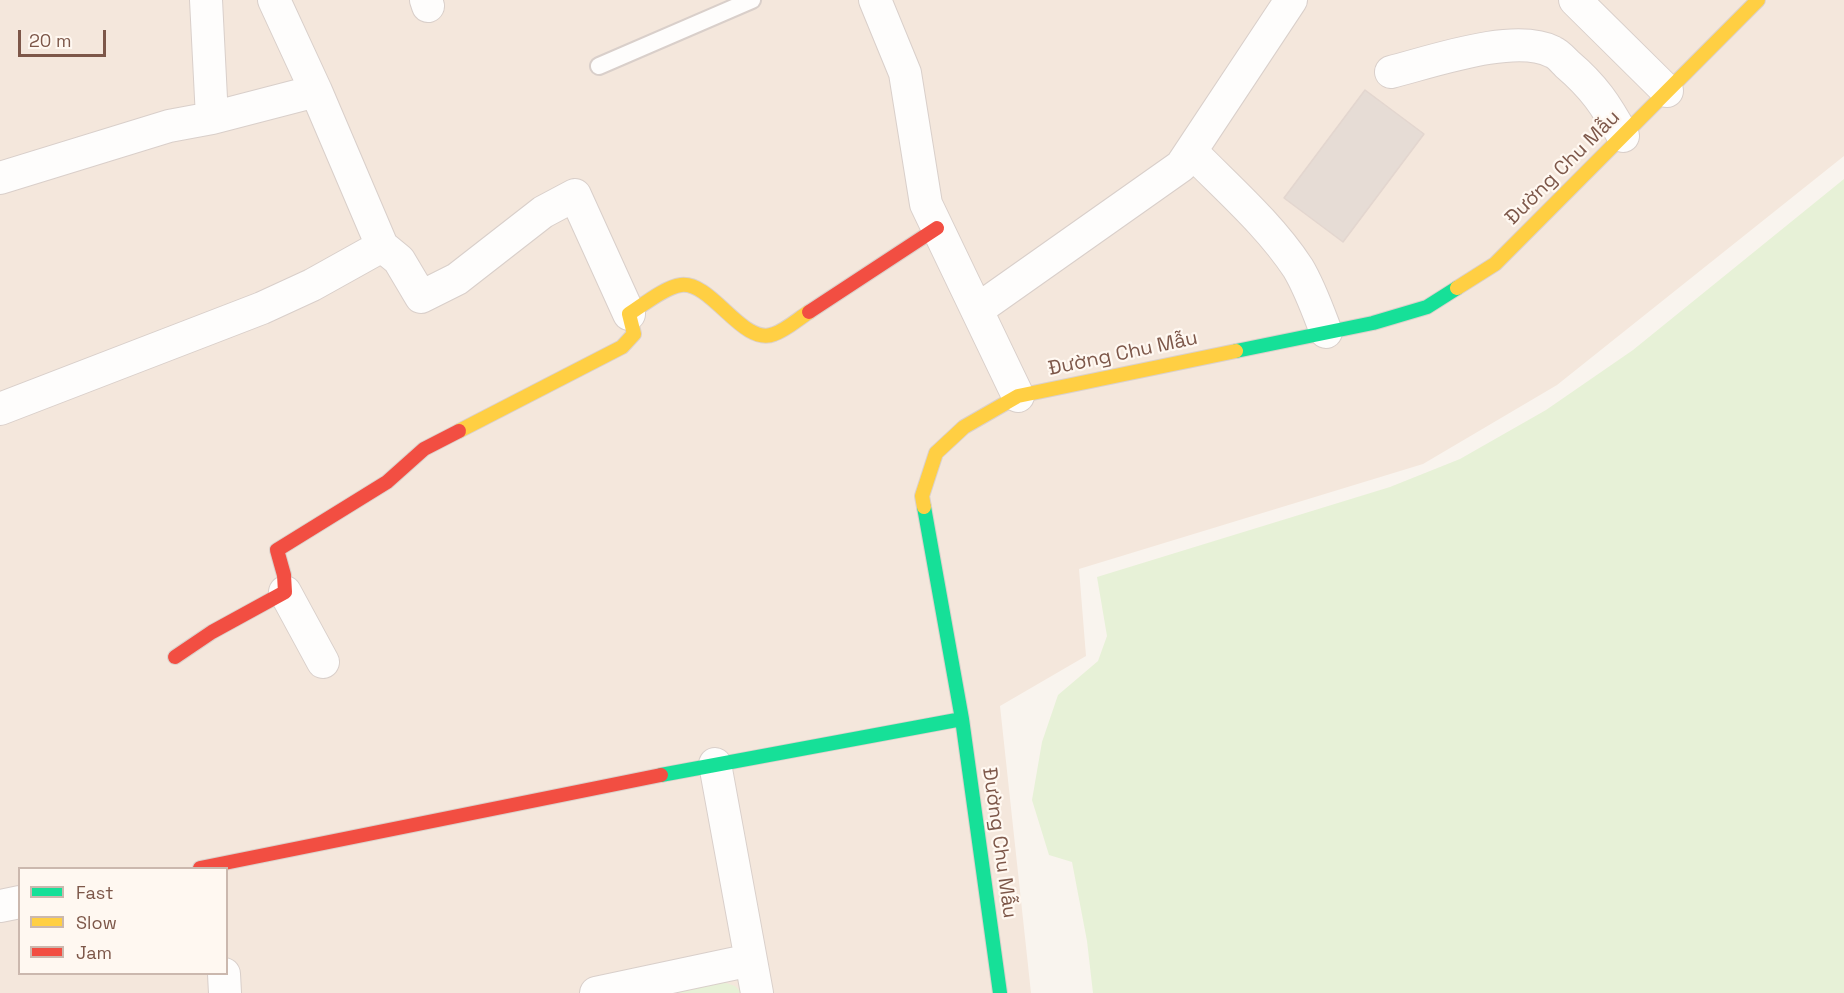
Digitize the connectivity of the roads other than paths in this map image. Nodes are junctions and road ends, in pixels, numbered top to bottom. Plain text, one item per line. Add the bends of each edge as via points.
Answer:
1 (206, 0) edge
2 (274, 0) edge
3 (752, 0) edge
4 (875, 0) edge
5 (1291, 0) edge
6 (1575, 0) edge
7 (1758, 0) edge
8 (599, 66) dead end
9 (1391, 72) dead end
10 (316, 91) junction
11 (1667, 91) junction
12 (212, 118) junction
13 (1623, 136) junction
14 (1191, 151) junction
15 (0, 178) edge
16 (938, 228) junction
17 (382, 246) junction
18 (977, 310) junction
19 (629, 314) junction
20 (1326, 332) junction
21 (1018, 396) junction
22 (0, 409) edge
23 (285, 592) junction
24 (175, 657) dead end
25 (323, 662) dead end
26 (962, 719) junction
27 (715, 764) junction
28 (217, 867) edge
29 (18, 902) edge
30 (0, 906) edge
31 (751, 960) junction
32 (224, 975) edge
33 (225, 993) edge
34 (596, 993) edge
35 (757, 993) edge
36 (1000, 993) edge

1 - 12 street
2 - 10 street
3 - 8 lane
4 - 16 street via 904,73 926,204
5 - 14 street
6 - 11 street
7 - 11 street, Đường Chu Mẫu
9 - 13 street via 1464,53 1523,44 1553,52 1605,103
10 - 12 street
10 - 17 street
11 - 13 street, Đường Chu Mẫu
12 - 15 street via 169,126
13 - 20 street, Đường Chu Mẫu via 1495,264 1427,307
14 - 18 street via 1181,166
14 - 20 street via 1246,206 1298,269
16 - 18 street
16 - 19 street via 773,335 758,334 735,320 696,286 680,285
17 - 19 street via 399,260 421,297 458,279 543,212 575,195
17 - 22 street via 262,308
18 - 21 street
19 - 23 street via 634,334 622,347 424,448 387,482 277,550
20 - 21 street, Đường Chu Mẫu
21 - 26 street, Đường Chu Mẫu via 964,427 936,453 922,496
23 - 24 street
23 - 25 street
26 - 27 street
26 - 36 street, Đường Chu Mẫu
27 - 28 street
27 - 31 street
29 - 30 street
31 - 34 street
31 - 35 street
32 - 33 street

